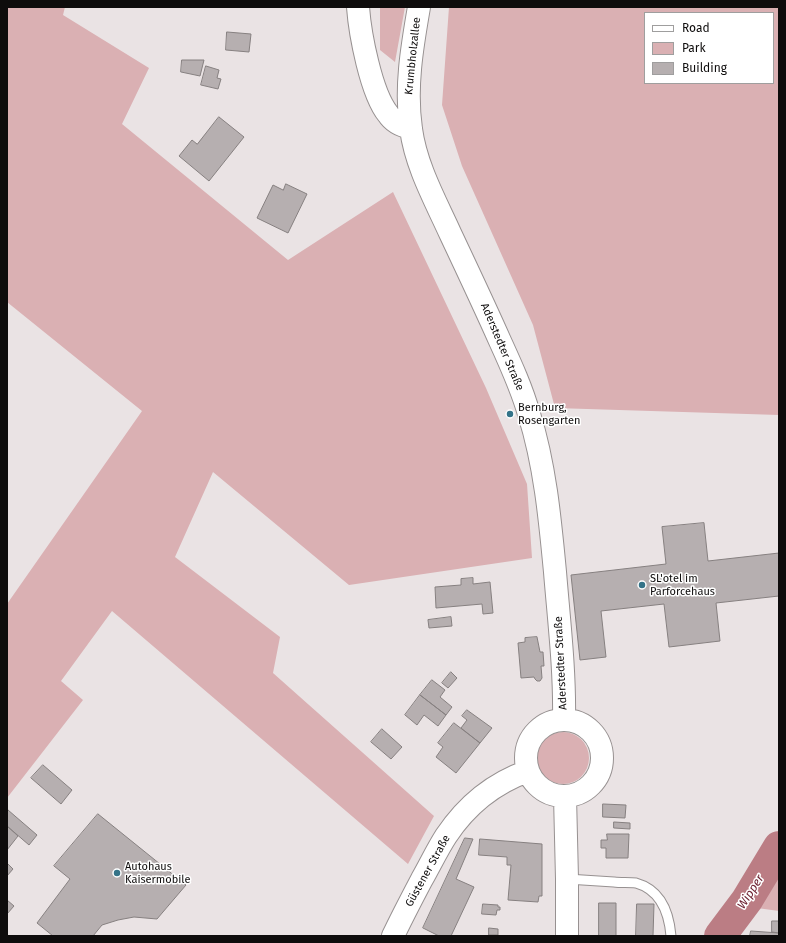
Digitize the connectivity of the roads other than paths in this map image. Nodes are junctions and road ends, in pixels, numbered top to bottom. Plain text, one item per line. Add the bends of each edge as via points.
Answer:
1 (358, 7) edge
2 (419, 7) edge
3 (411, 128) junction
4 (564, 720) junction
5 (528, 771) junction
6 (565, 796) junction
7 (567, 879) junction
8 (393, 936) edge
9 (567, 936) edge
10 (671, 936) edge

1 - 3 street via 364,49 381,104 403,127
2 - 3 street, Krumbholzallee via 408,90
3 - 4 street, Aderstedter Straße via 420,165 512,368 535,436 546,492 552,547 561,639
4 - 5 street via 547,724 533,736 527,749
4 - 6 street via 576,722 590,731 600,746 602,757 593,782 580,792
5 - 6 street via 535,783 545,791
5 - 8 street, Güstener Straße via 492,788 456,822 438,849
6 - 7 street
7 - 9 street
7 - 10 lane via 635,883 646,888 658,895 670,922

